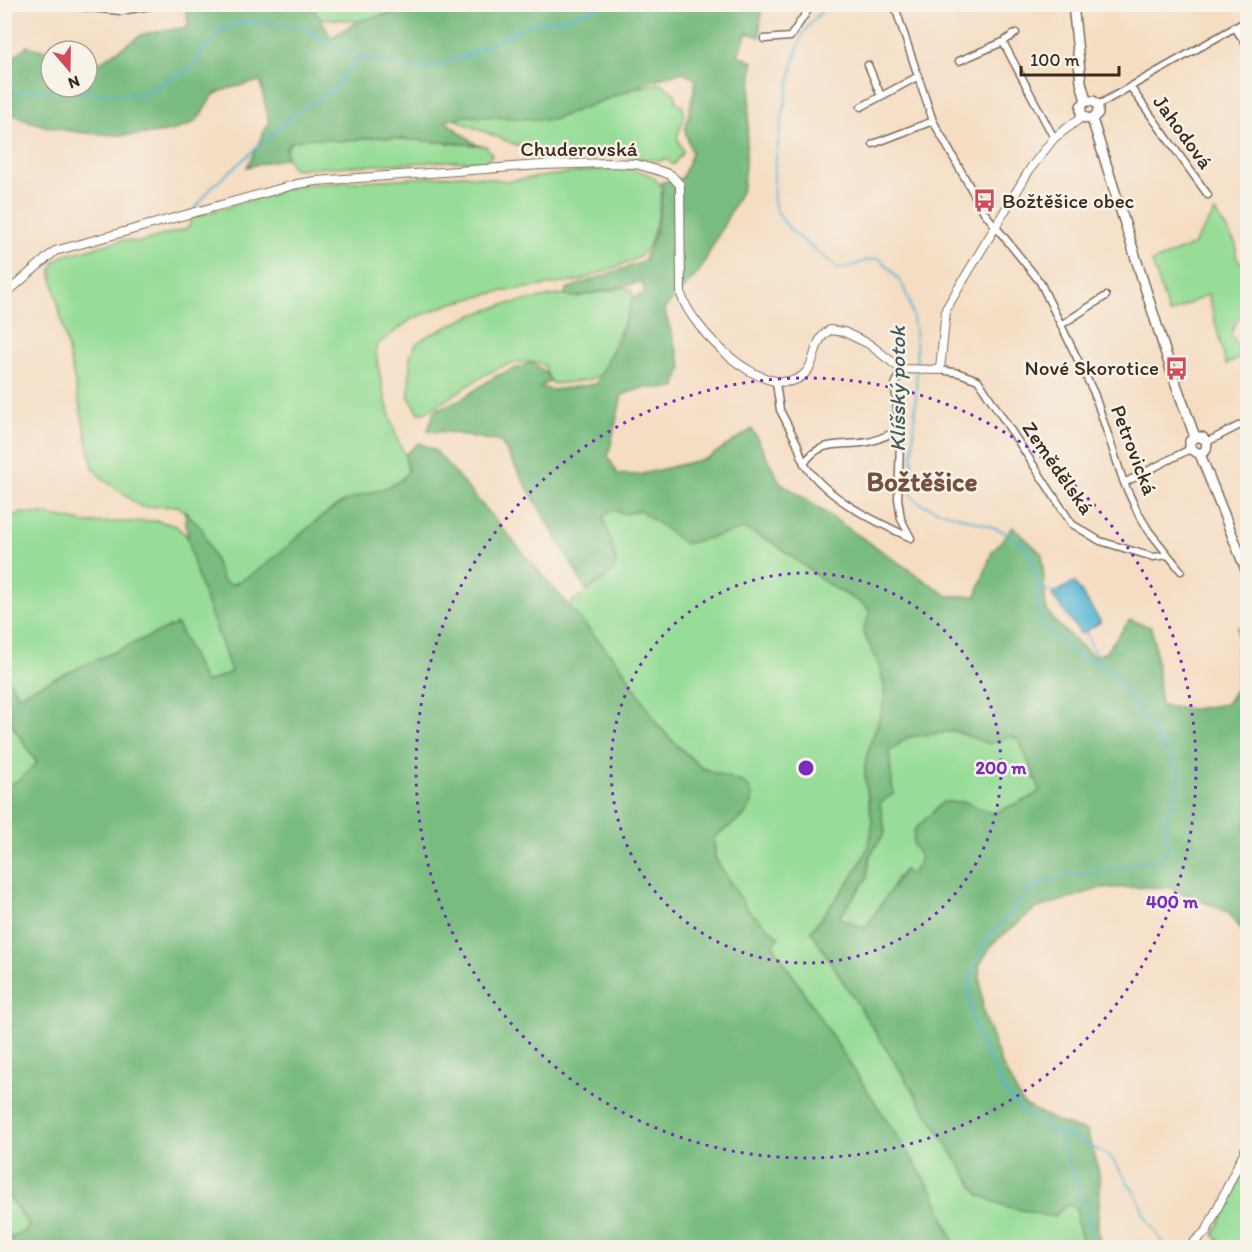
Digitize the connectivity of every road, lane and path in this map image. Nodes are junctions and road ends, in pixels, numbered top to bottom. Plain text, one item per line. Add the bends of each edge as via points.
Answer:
1 (50, 4) edge
2 (162, 4) edge
3 (812, 4) edge
4 (894, 4) edge
5 (1073, 4) edge
6 (1248, 20) edge
7 (1234, 27) junction
8 (1016, 33) dead end
9 (764, 39) dead end
10 (1003, 42) junction
11 (1248, 46) edge
12 (959, 60) dead end
13 (868, 65) dead end
14 (917, 76) junction
15 (1131, 88) junction
16 (881, 96) junction
17 (1086, 101) junction
18 (1098, 105) junction
19 (861, 107) dead end
20 (1088, 117) junction
21 (933, 122) junction
22 (1054, 138) junction
23 (873, 144) dead end
24 (1208, 195) dead end
25 (998, 226) junction
26 (4, 295) edge
27 (1106, 296) dead end
28 (1061, 325) junction
29 (901, 369) junction
30 (940, 370) junction
31 (776, 383) junction
32 (1248, 421) edge
33 (899, 431) junction
34 (1195, 436) junction
35 (1207, 442) junction
36 (1190, 448) junction
37 (1200, 454) junction
38 (804, 464) junction
39 (1124, 483) junction
40 (1168, 555) junction
41 (1181, 571) dead end
42 (1248, 575) edge
43 (1248, 1144) edge
44 (1188, 1248) edge

1 - 2 street via 121,11
3 - 9 street via 790,37
4 - 14 street, Petrovická
5 - 17 main road
6 - 7 street
7 - 11 street
7 - 15 street
8 - 10 street
10 - 12 street
10 - 22 street
13 - 16 street
14 - 16 street
14 - 21 street, Petrovická
15 - 18 street
15 - 24 street, Jahodová
16 - 19 street
17 - 18 main road
17 - 20 main road via 1080,109
18 - 20 main road via 1098,113
20 - 22 street
20 - 34 main road
21 - 23 street
21 - 25 street, Petrovická via 973,194
22 - 25 street via 1030,169
25 - 28 street, Petrovická via 1040,282
25 - 30 street via 946,309
26 - 31 street, Chuderovská via 55,251 316,180 541,165 636,164 663,171 676,180 682,193 681,294 687,310 720,348
27 - 28 street
28 - 39 street, Petrovická via 1094,393
29 - 30 street
29 - 31 street via 869,344 830,330 818,341 805,374
29 - 33 street via 895,385
30 - 40 street, Zemědělská via 978,380 1072,524 1100,541 1153,557
31 - 38 street via 780,410
32 - 35 street
33 - 38 street via 868,442 828,444 810,454
33 - 38 street via 898,498 911,538 865,515 817,483
34 - 35 main road
34 - 36 main road
35 - 37 main road via 1206,450
36 - 37 main road
36 - 39 street
37 - 42 main road
39 - 40 street, Petrovická via 1149,531
40 - 41 street, Petrovická
43 - 44 street via 1207,1230

